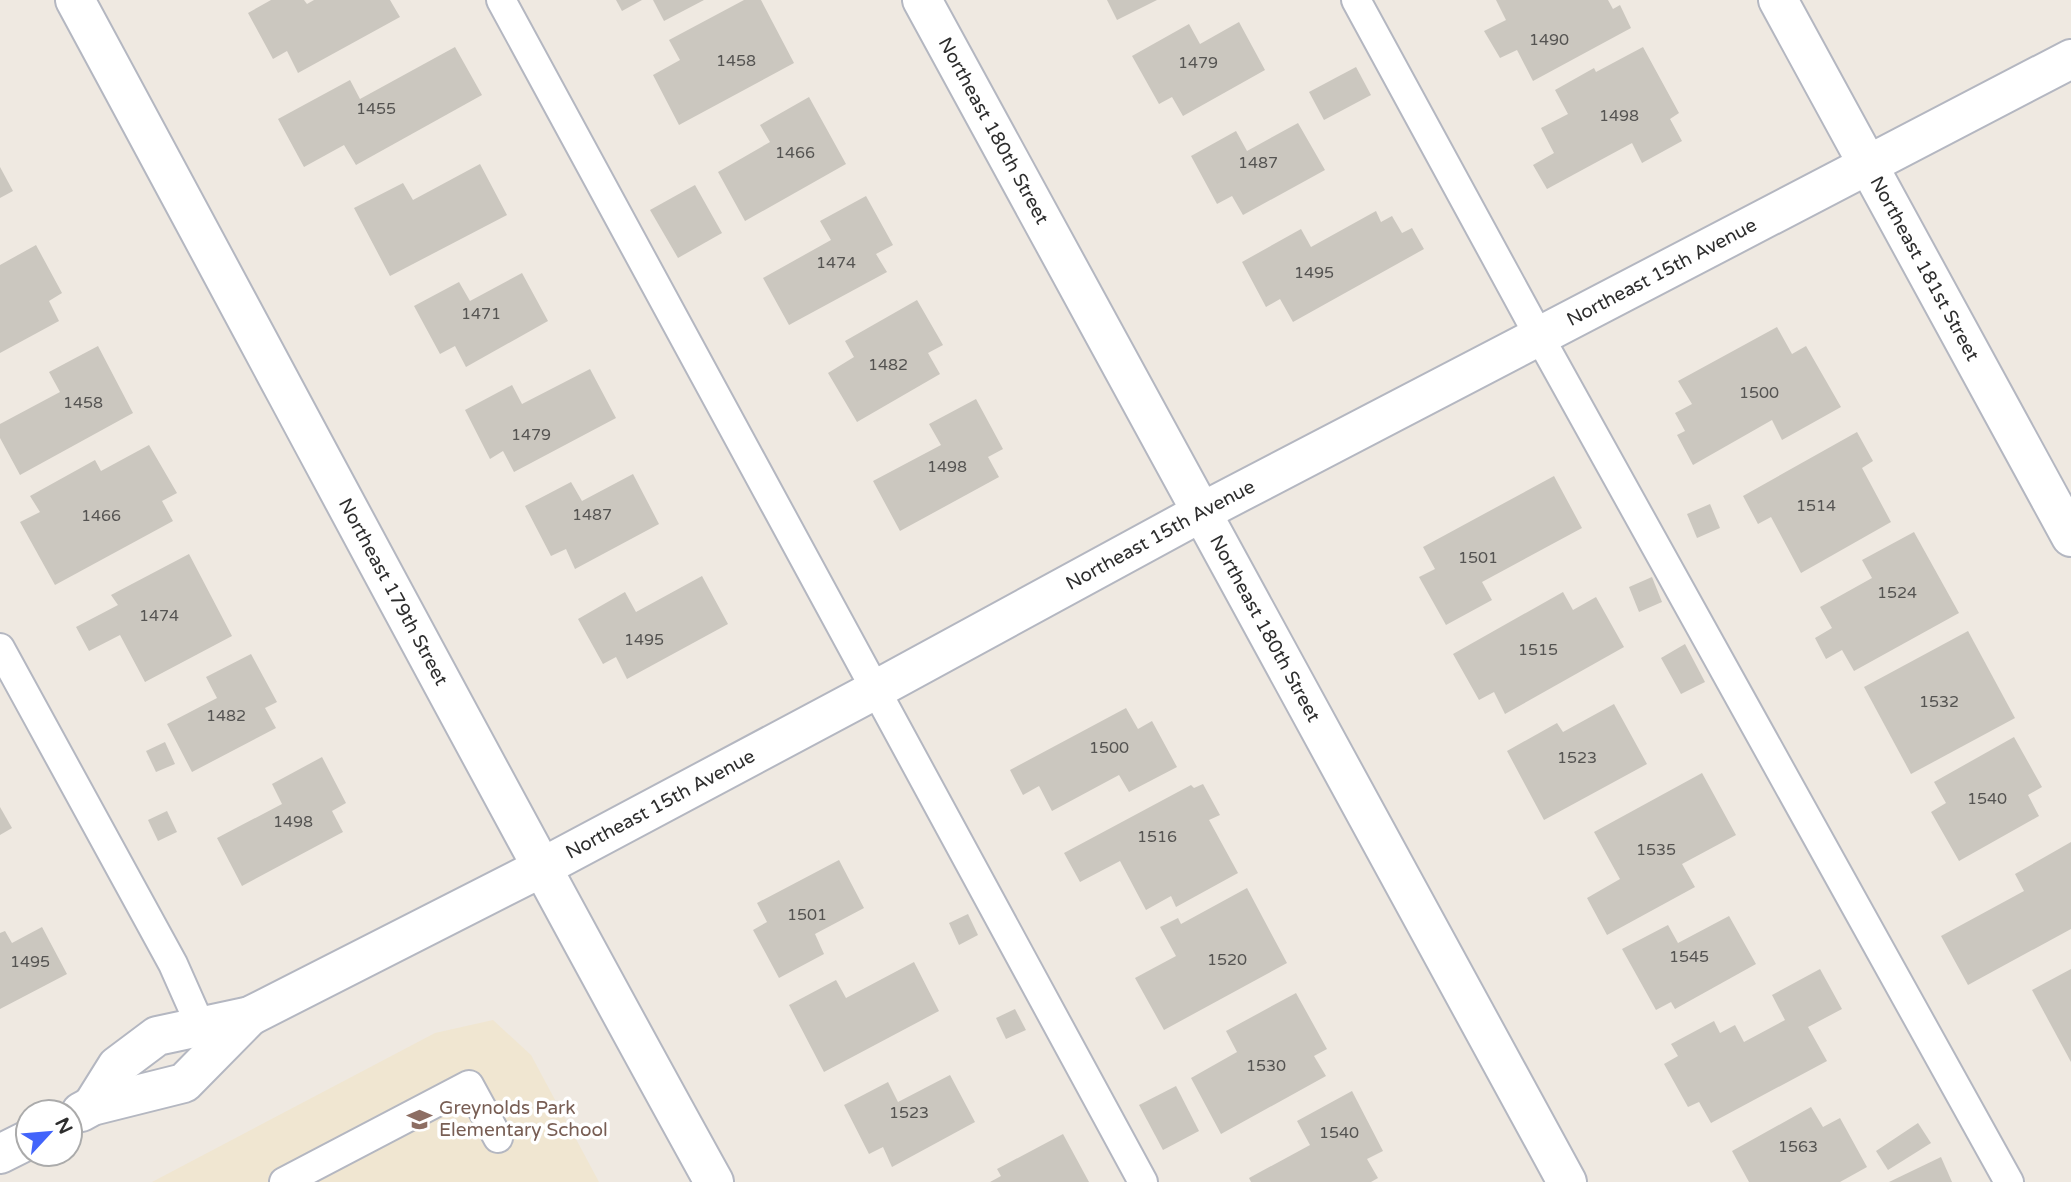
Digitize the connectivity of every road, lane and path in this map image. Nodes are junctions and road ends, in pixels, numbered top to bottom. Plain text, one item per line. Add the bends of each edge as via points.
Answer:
1 (75, 0) edge
2 (500, 0) edge
3 (922, 0) edge
4 (1356, 0) edge
5 (1778, 0) edge
6 (2071, 59) edge
7 (1867, 166) junction
8 (1539, 336) junction
9 (1200, 513) junction
10 (2071, 537) edge
11 (0, 648) edge
12 (876, 690) junction
13 (541, 867) junction
14 (250, 1016) junction
15 (201, 1027) junction
16 (84, 1108) edge
17 (84, 1111) edge
18 (498, 1138) dead end
19 (284, 1182) edge
20 (714, 1182) edge
21 (1143, 1182) edge
22 (1567, 1182) edge
23 (2008, 1182) edge

1 - 13 street, Northeast 179th Street
2 - 12 lane
3 - 9 street, Northeast 180th Street
4 - 8 lane
5 - 7 street, Northeast 181st Street
6 - 7 street, Northeast 15th Avenue
7 - 8 street, Northeast 15th Avenue
7 - 10 street, Northeast 181st Street
8 - 9 street, Northeast 15th Avenue
8 - 23 lane
9 - 12 street, Northeast 15th Avenue
9 - 22 street, Northeast 180th Street
11 - 15 lane via 173,964
12 - 13 street, Northeast 15th Avenue
12 - 21 lane
13 - 14 street, Northeast 15th Avenue
13 - 20 street, Northeast 179th Street
14 - 15 street, Northeast 15th Avenue
14 - 17 street, Northeast 15th Avenue via 184,1083
15 - 16 street, Northeast 15th Avenue via 157,1036 117,1066
18 - 19 lane via 469,1085

